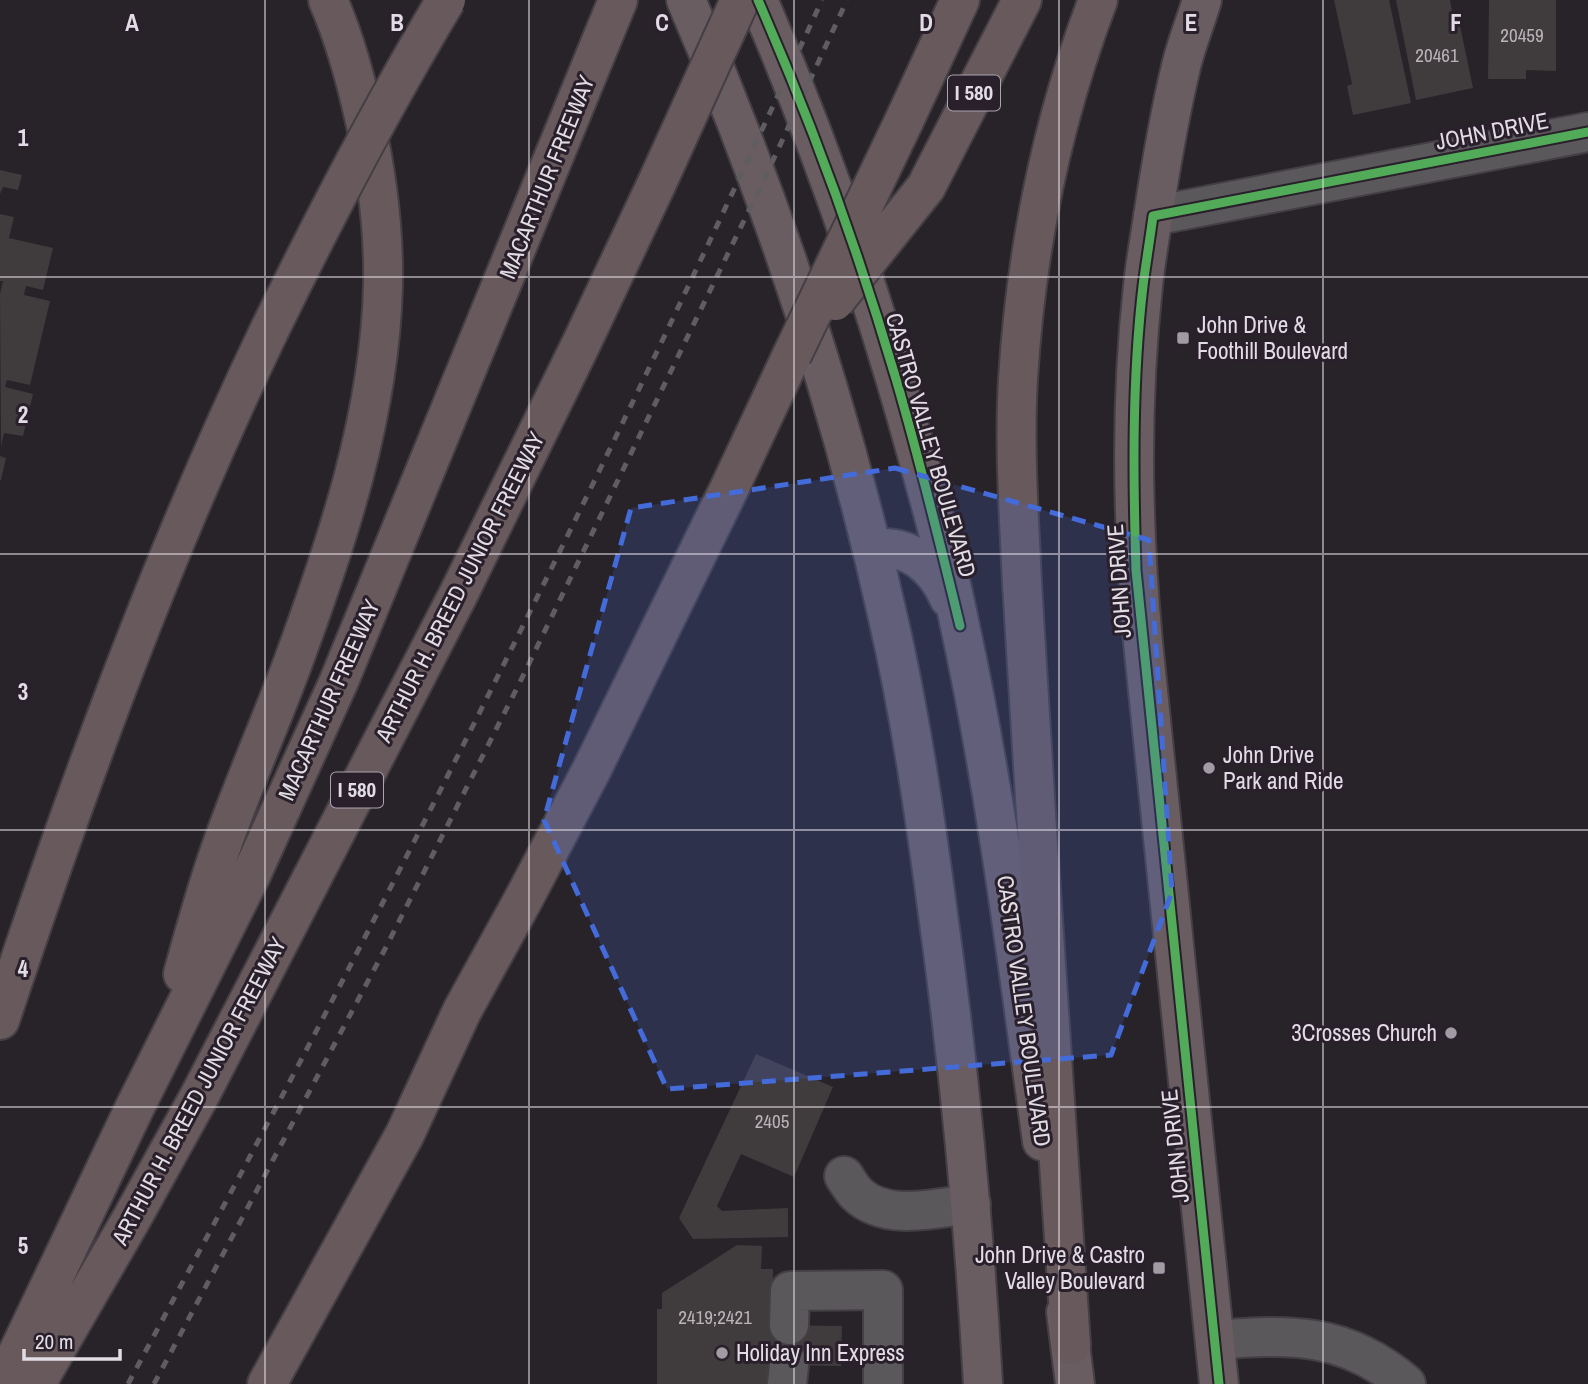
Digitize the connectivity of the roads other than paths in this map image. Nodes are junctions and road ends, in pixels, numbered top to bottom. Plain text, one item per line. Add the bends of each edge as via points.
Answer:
1 (328, 0) edge
2 (446, 0) edge
3 (618, 0) edge
4 (686, 0) edge
5 (740, 0) edge
6 (758, 0) edge
7 (960, 0) edge
8 (1022, 0) edge
9 (1098, 0) edge
10 (1202, 0) edge
11 (1588, 132) edge
12 (1153, 216) junction
13 (792, 355) junction
14 (872, 549) junction
15 (961, 626) junction
16 (0, 1020) edge
17 (159, 1061) junction
18 (844, 1176) dead end
19 (971, 1204) junction
20 (789, 1325) dead end
21 (1215, 1339) junction
22 (1071, 1345) junction
23 (3, 1384) edge
24 (36, 1384) edge
25 (267, 1384) edge
26 (883, 1384) edge
27 (984, 1384) edge
28 (1075, 1384) edge
29 (1219, 1384) edge
30 (1406, 1384) edge

1 - 17 highway via 361,101 378,195 383,285 371,393 336,537 292,666 222,843
2 - 16 highway, bridge via 302,264 198,484 89,762
3 - 17 highway, MACARTHUR FREEWAY / I 580 via 339,681
4 - 14 main road via 783,250
5 - 24 highway, ARTHUR H. BREED JUNIOR FREEWAY / I 580, bridge via 656,186 459,593 200,1095
6 - 15 main road, CASTRO VALLEY BOULEVARD via 856,254 896,379
7 - 13 highway, bridge
8 - 13 highway, I 580, bridge via 926,187
9 - 22 highway via 1071,78 1040,206 1024,310 1016,437
10 - 12 main road via 1180,68
11 - 12 street, JOHN DRIVE
12 - 21 main road, JOHN DRIVE via 1136,387 1136,570
13 - 25 highway, I 580 via 591,771 462,1011 405,1134
14 - 15 main road via 894,548 930,568
14 - 19 main road via 902,684 931,858
15 - 22 main road, CASTRO VALLEY BOULEVARD via 1002,858
17 - 23 highway, MACARTHUR FREEWAY / I 580
18 - 19 street via 856,1194 874,1206 921,1210
19 - 27 main road
20 - 26 street via 790,1291 883,1290
21 - 29 main road, JOHN DRIVE
21 - 30 street via 1303,1337 1334,1344 1370,1359
22 - 28 main road, CASTRO VALLEY BOULEVARD

